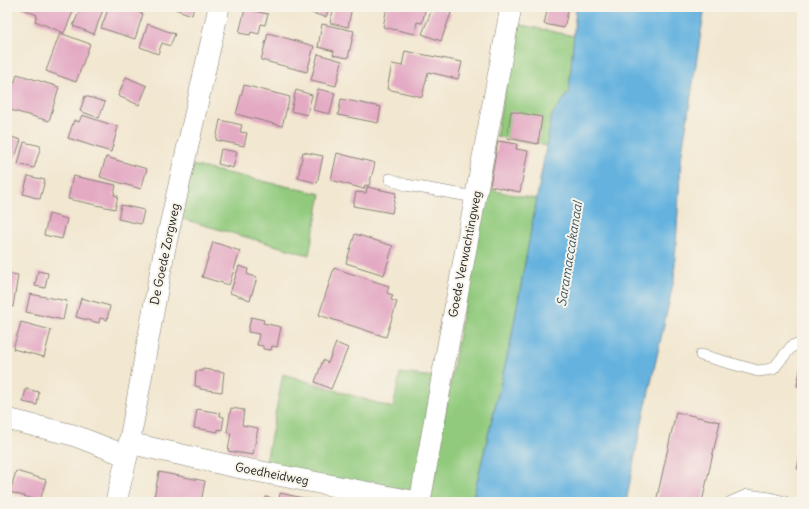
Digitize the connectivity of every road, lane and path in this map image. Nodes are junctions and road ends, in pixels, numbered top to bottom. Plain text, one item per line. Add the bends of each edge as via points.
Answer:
1 (219, 7) edge
2 (511, 7) edge
3 (390, 179) dead end
4 (475, 197) junction
5 (802, 344) edge
6 (701, 355) dead end
7 (7, 419) edge
8 (128, 449) junction
9 (116, 502) edge
10 (417, 502) edge
11 (420, 502) edge
12 (731, 502) edge
13 (785, 502) edge

1 - 8 street, De Goede Zorgweg via 164,252
2 - 4 street, Goede Verwachtingweg
3 - 4 lane via 406,185
4 - 11 street, Goede Verwachtingweg
5 - 6 lane via 792,346 773,368 758,371
7 - 8 street, Goedheidweg
8 - 9 street, De Goede Zorgweg
8 - 10 street, Goedheidweg
12 - 13 lane via 747,495

